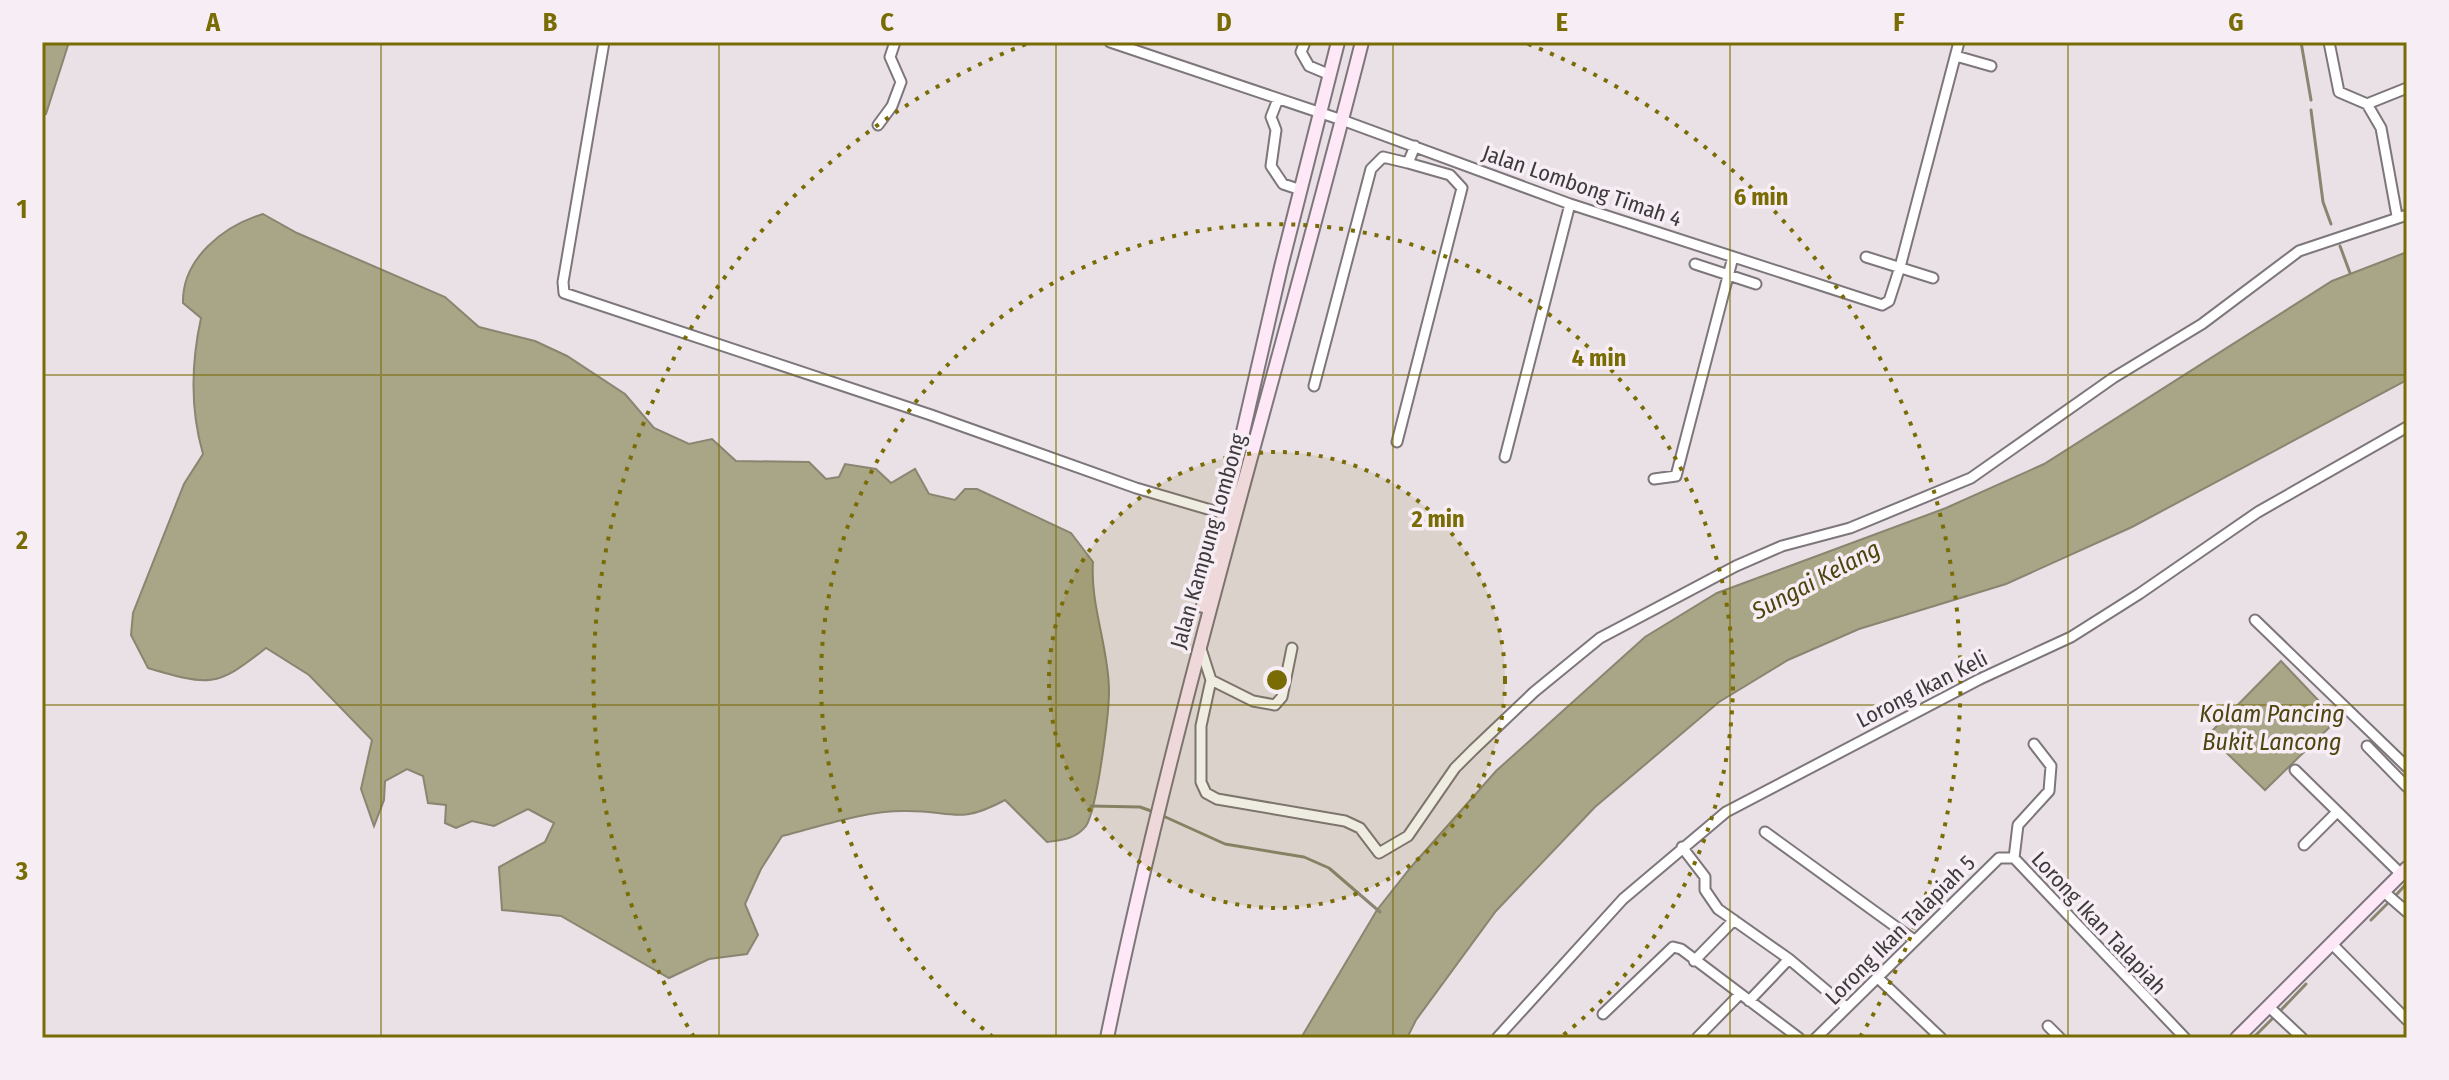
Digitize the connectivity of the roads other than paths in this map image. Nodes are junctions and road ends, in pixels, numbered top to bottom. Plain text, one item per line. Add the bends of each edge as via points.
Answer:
1 (604, 42) edge
2 (895, 42) edge
3 (1110, 42) edge
4 (1305, 42) edge
5 (1338, 42) edge
6 (1362, 42) edge
7 (1959, 42) edge
8 (2329, 47) edge
9 (1956, 56) junction
10 (1991, 66) dead end
11 (1328, 74) junction
12 (2407, 88) edge
13 (1278, 99) junction
14 (2367, 104) junction
15 (1320, 113) junction
16 (1342, 120) junction
17 (878, 125) dead end
18 (1415, 146) junction
19 (1408, 163) junction
20 (1301, 190) junction
21 (1570, 204) junction
22 (2402, 216) edge
23 (1733, 257) junction
24 (1866, 257) dead end
25 (1695, 264) dead end
26 (1900, 267) junction
27 (1728, 275) junction
28 (1933, 278) dead end
29 (1756, 284) dead end
30 (1314, 386) dead end
31 (2407, 427) edge
32 (1397, 442) dead end
33 (1505, 457) dead end
34 (1654, 479) dead end
35 (1230, 515) junction
36 (2255, 620) dead end
37 (1200, 645) junction
38 (1292, 648) dead end
39 (1194, 665) junction
40 (1211, 680) junction
41 (2034, 744) dead end
42 (2367, 746) dead end
43 (2407, 767) edge
44 (2295, 770) dead end
45 (2407, 787) edge
46 (2337, 812) junction
47 (1765, 832) dead end
48 (2304, 845) dead end
49 (1682, 847) junction
50 (2014, 858) junction
51 (2404, 871) edge
52 (2383, 891) junction
53 (2407, 912) edge
54 (1734, 920) junction
55 (1914, 940) junction
56 (2331, 943) junction
57 (1789, 959) junction
58 (1694, 961) junction
59 (1877, 977) junction
60 (1740, 994) junction
61 (1749, 1001) junction
62 (2268, 1006) junction
63 (1846, 1007) junction
64 (1603, 1014) dead end
65 (2407, 1020) edge
66 (2048, 1026) dead end
67 (1817, 1037) edge
68 (1107, 1038) edge
69 (1497, 1038) edge
70 (1697, 1038) edge
71 (1799, 1038) edge
72 (1941, 1038) edge
73 (2060, 1038) edge
74 (2185, 1038) edge
75 (2237, 1038) edge
76 (2302, 1038) edge

1 - 35 street via 564,293 1136,488
2 - 17 street via 890,57 901,82
3 - 13 street, Jalan Lombong Timah 4
4 - 11 street via 1301,52 1309,66
5 - 11 street, Jalan Kampung Lombong
6 - 16 street, Jalan Kampung Lombong
7 - 9 street
8 - 14 street via 2339,92
9 - 10 street
9 - 26 street
11 - 15 street, Jalan Kampung Lombong
12 - 14 street
13 - 15 street, Jalan Lombong Timah 4
13 - 20 street via 1271,117 1276,130 1271,166 1283,184
14 - 22 street via 2381,128
15 - 16 street, Jalan Lombong Timah 4
15 - 20 street, Jalan Kampung Lombong
16 - 18 street, Jalan Lombong Timah 4
16 - 35 street, Jalan Kampung Lombong
18 - 19 street
18 - 21 street, Jalan Lombong Timah 4
19 - 30 street via 1383,157 1371,169
19 - 32 street via 1450,175 1462,188
20 - 35 street, Jalan Kampung Lombong
21 - 23 street, Jalan Lombong Timah 4
21 - 33 street
22 - 40 street via 2299,251 2202,324 2113,378 1971,478 1850,528 1782,546 1600,638 1473,750 1408,836 1379,853 1360,828 1345,821 1206,793 1201,782 1201,726
23 - 26 street, Jalan Lombong Timah 4 via 1882,305 1889,301
23 - 27 street
24 - 26 street
25 - 27 street
26 - 28 street
27 - 29 street
27 - 34 street via 1676,476
31 - 49 street, Lorong Ikan Keli via 2258,512 2071,637 1726,812
35 - 37 street, Jalan Kampung Lombong
35 - 39 street, Jalan Kampung Lombong via 1197,631
36 - 43 street
37 - 39 street, Jalan Kampung Lombong
37 - 40 street
38 - 40 street via 1282,697 1275,705 1253,701
39 - 68 street
41 - 50 street, Lorong Ikan Talapiah via 2051,766 2049,791 2018,825
42 - 45 street
44 - 46 street
46 - 48 street
46 - 51 street
47 - 55 street
49 - 54 street via 1705,877 1705,890 1718,909
49 - 69 street, Lorong Ikan Keli via 1623,899
50 - 55 street, Lorong Ikan Talapiah 5 via 1999,858
50 - 74 street, Lorong Ikan Talapiah
51 - 52 street
52 - 53 street
52 - 56 street
54 - 57 street
54 - 58 street
55 - 59 street, Lorong Ikan Talapiah 5
56 - 62 street
56 - 65 street
57 - 61 street
57 - 63 street
58 - 60 street
58 - 64 street via 1681,949 1667,950
59 - 63 street, Lorong Ikan Talapiah 5
59 - 72 street
60 - 61 street
60 - 70 street
61 - 71 street
62 - 75 street
62 - 76 street
63 - 67 street, Lorong Ikan Talapiah 5
66 - 73 street

